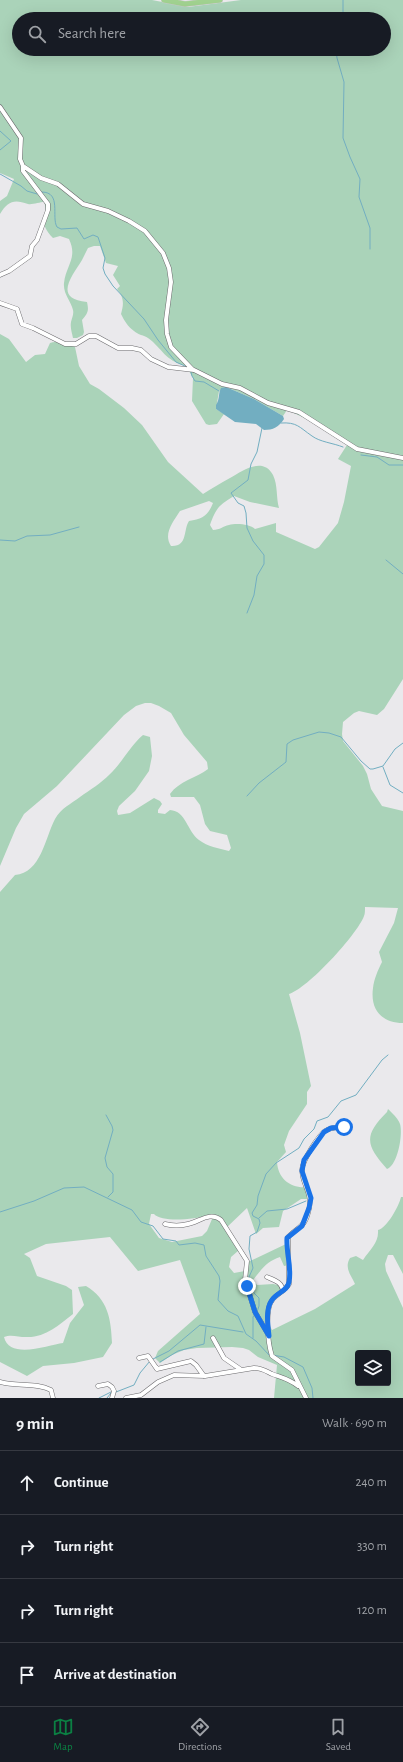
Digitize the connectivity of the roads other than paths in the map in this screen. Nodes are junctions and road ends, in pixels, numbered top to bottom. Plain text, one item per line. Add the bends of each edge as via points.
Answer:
1 (164, 0) edge
2 (188, 0) edge
3 (220, 0) edge
4 (180, 4) junction
5 (0, 107) edge
6 (23, 166) junction
7 (0, 275) edge
8 (0, 303) edge
9 (194, 370) junction
10 (403, 458) edge
11 (344, 1127) dead end
12 (165, 1224) dead end
13 (267, 1277) dead end
14 (283, 1291) junction
15 (269, 1336) junction
16 (213, 1338) dead end
17 (140, 1358) dead end
18 (240, 1369) junction
19 (204, 1376) junction
20 (0, 1382) edge
21 (98, 1386) dead end
22 (299, 1386) junction
23 (53, 1398) edge
24 (112, 1398) edge
25 (126, 1398) edge
26 (306, 1398) edge

1 - 4 main road
2 - 4 street
3 - 4 main road
5 - 6 street via 20,135 20,159
6 - 7 street via 23,171 48,204 48,210 30,256
6 - 9 street via 41,178 58,184 83,204 108,210 129,221 154,241 163,253 169,268 171,286 166,320 168,341
8 - 9 street via 17,309 22,324 63,344 76,344 89,336 96,336 118,348 141,350 168,367
9 - 10 street via 222,384 240,388 268,403 304,414 358,449
11 - 14 street via 331,1128 324,1132 303,1164 310,1202 304,1224 287,1238 290,1276 289,1284
12 - 15 street via 187,1225 210,1216 221,1220 247,1261 245,1280 255,1312
13 - 14 street via 278,1282
14 - 15 street via 270,1304
15 - 22 street via 272,1356 292,1370
16 - 18 street via 224,1358
17 - 19 street via 148,1356 157,1369 191,1361
18 - 19 street
18 - 22 street via 260,1368 286,1377
19 - 25 street via 170,1376 141,1395
20 - 23 street via 41,1386 51,1390
21 - 24 street via 108,1384 112,1387
22 - 26 street

